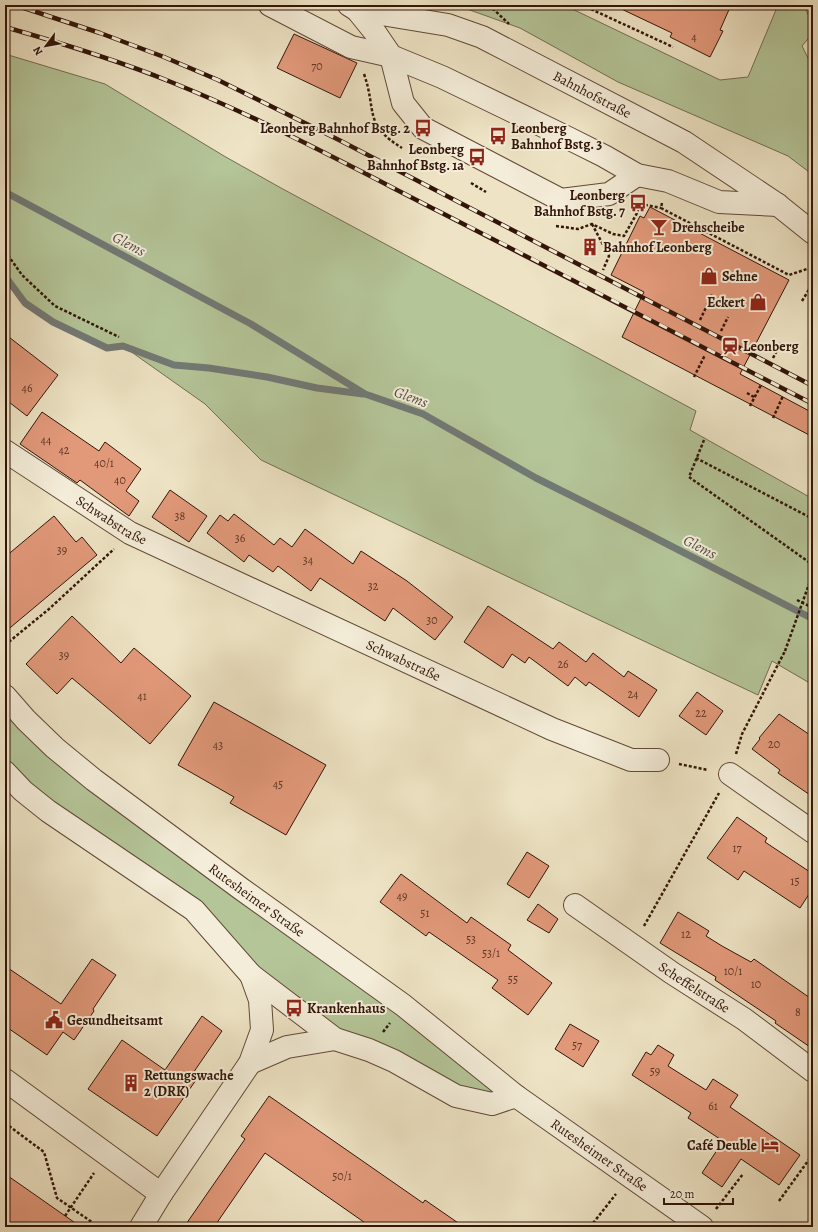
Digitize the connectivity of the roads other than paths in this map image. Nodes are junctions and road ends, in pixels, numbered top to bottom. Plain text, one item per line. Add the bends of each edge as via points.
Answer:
1 (270, 5) edge
2 (353, 7) edge
3 (391, 56) junction
4 (637, 175) junction
5 (778, 205) junction
6 (813, 233) edge
7 (5, 451) edge
8 (5, 696) edge
9 (658, 760) road end
10 (5, 772) edge
11 (730, 774) road end
12 (813, 832) edge
13 (575, 905) dead end
14 (252, 974) junction
15 (336, 1039) junction
16 (250, 1063) junction
17 (813, 1071) edge
18 (5, 1080) edge
19 (516, 1096) junction
20 (161, 1194) junction
21 (141, 1227) edge
22 (702, 1227) edge

1 - 3 street via 351,47
2 - 3 street
2 - 5 street, Bahnhofstraße via 448,25 482,37 684,142
3 - 4 street via 442,77 604,156
3 - 4 street via 403,103 423,128 561,200 609,194
4 - 5 street via 668,181 719,202
5 - 6 street, Bahnhofstraße
7 - 9 street, Schwabstraße via 130,533 552,729 631,760
8 - 19 street, Rutesheimer Straße via 55,748 94,780 403,1005
10 - 14 street via 48,811 194,910
11 - 12 street
13 - 17 street, Scheffelstraße via 672,973 744,1019
14 - 15 street
14 - 16 street via 260,1000 262,1030
15 - 16 street via 287,1047
15 - 19 street via 394,1061 456,1096 492,1104
16 - 20 street
18 - 20 street
19 - 22 street, Rutesheimer Straße
20 - 21 street

